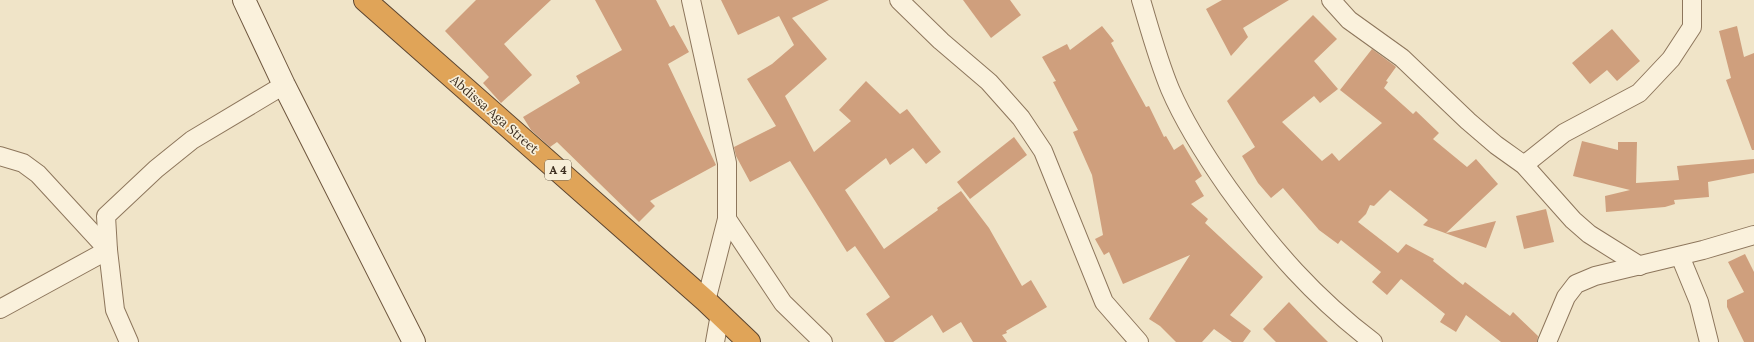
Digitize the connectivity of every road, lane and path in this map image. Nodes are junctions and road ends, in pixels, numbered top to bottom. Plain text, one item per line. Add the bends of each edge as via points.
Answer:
1 (244, 0) edge
2 (365, 0) edge
3 (691, 0) edge
4 (899, 0) edge
5 (1141, 0) edge
6 (1331, 0) edge
7 (1692, 0) edge
8 (284, 85) junction
9 (0, 156) edge
10 (1524, 165) junction
11 (727, 219) junction
12 (1754, 235) edge
13 (108, 250) junction
14 (1680, 256) junction
15 (1640, 266) junction
16 (713, 308) junction
17 (0, 309) edge
18 (129, 342) edge
19 (414, 342) edge
20 (715, 342) edge
21 (749, 342) edge
22 (823, 342) edge
23 (1139, 342) edge
24 (1373, 342) edge
25 (1547, 342) edge
26 (1709, 342) edge

1 - 8 street
2 - 16 highway, Abdissa Aga Street / A 4
3 - 11 street via 727,162
4 - 23 street via 941,41 989,82 1021,118 1043,151 1104,302
5 - 24 street via 1170,90 1212,165 1282,259 1318,295
6 - 10 street via 1349,20 1402,58 1468,121
7 - 10 street via 1692,27 1671,59 1639,93 1564,132
8 - 13 street via 192,140 131,192 106,216
8 - 19 street
9 - 13 street via 23,163 38,174
10 - 15 street via 1584,229
11 - 16 street
11 - 22 street via 783,303
12 - 14 street
13 - 17 street
13 - 18 street via 115,310
14 - 15 street
14 - 26 street via 1699,302
15 - 25 street via 1595,276 1576,284 1566,297
16 - 20 street
16 - 21 highway, Abdissa Aga Street / A 4

